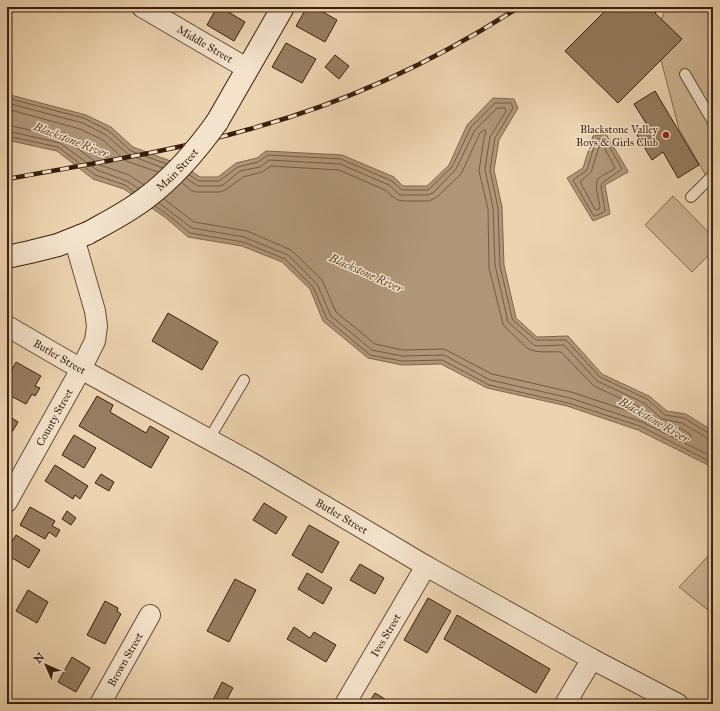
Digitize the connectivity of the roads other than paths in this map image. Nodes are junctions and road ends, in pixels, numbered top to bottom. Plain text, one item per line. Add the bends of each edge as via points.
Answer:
1 (142, 7) edge
2 (283, 7) edge
3 (248, 69) junction
4 (685, 74) dead end
5 (713, 122) edge
6 (713, 175) edge
7 (691, 197) dead end
8 (81, 236) junction
9 (7, 257) edge
10 (7, 326) edge
11 (81, 369) junction
12 (244, 380) dead end
13 (208, 439) junction
14 (7, 502) edge
15 (426, 566) junction
16 (150, 615) dead end
17 (592, 659) junction
18 (100, 704) edge
19 (345, 704) edge
20 (565, 704) edge
21 (678, 704) edge

1 - 3 street, Middle Street
2 - 3 main road, Main Street
3 - 8 main road, Main Street, bridge via 217,122 184,162 146,198
4 - 5 lane
6 - 7 lane
8 - 9 main road, Main Street via 58,245
8 - 11 street, County Street via 97,326 95,341
10 - 11 street, Butler Street
11 - 13 street, Butler Street
11 - 14 street, County Street
12 - 13 lane
13 - 15 street, Butler Street
15 - 17 street, Butler Street
15 - 19 street, Ives Street
16 - 18 street, Brown Street
17 - 20 street
17 - 21 street, Butler Street

